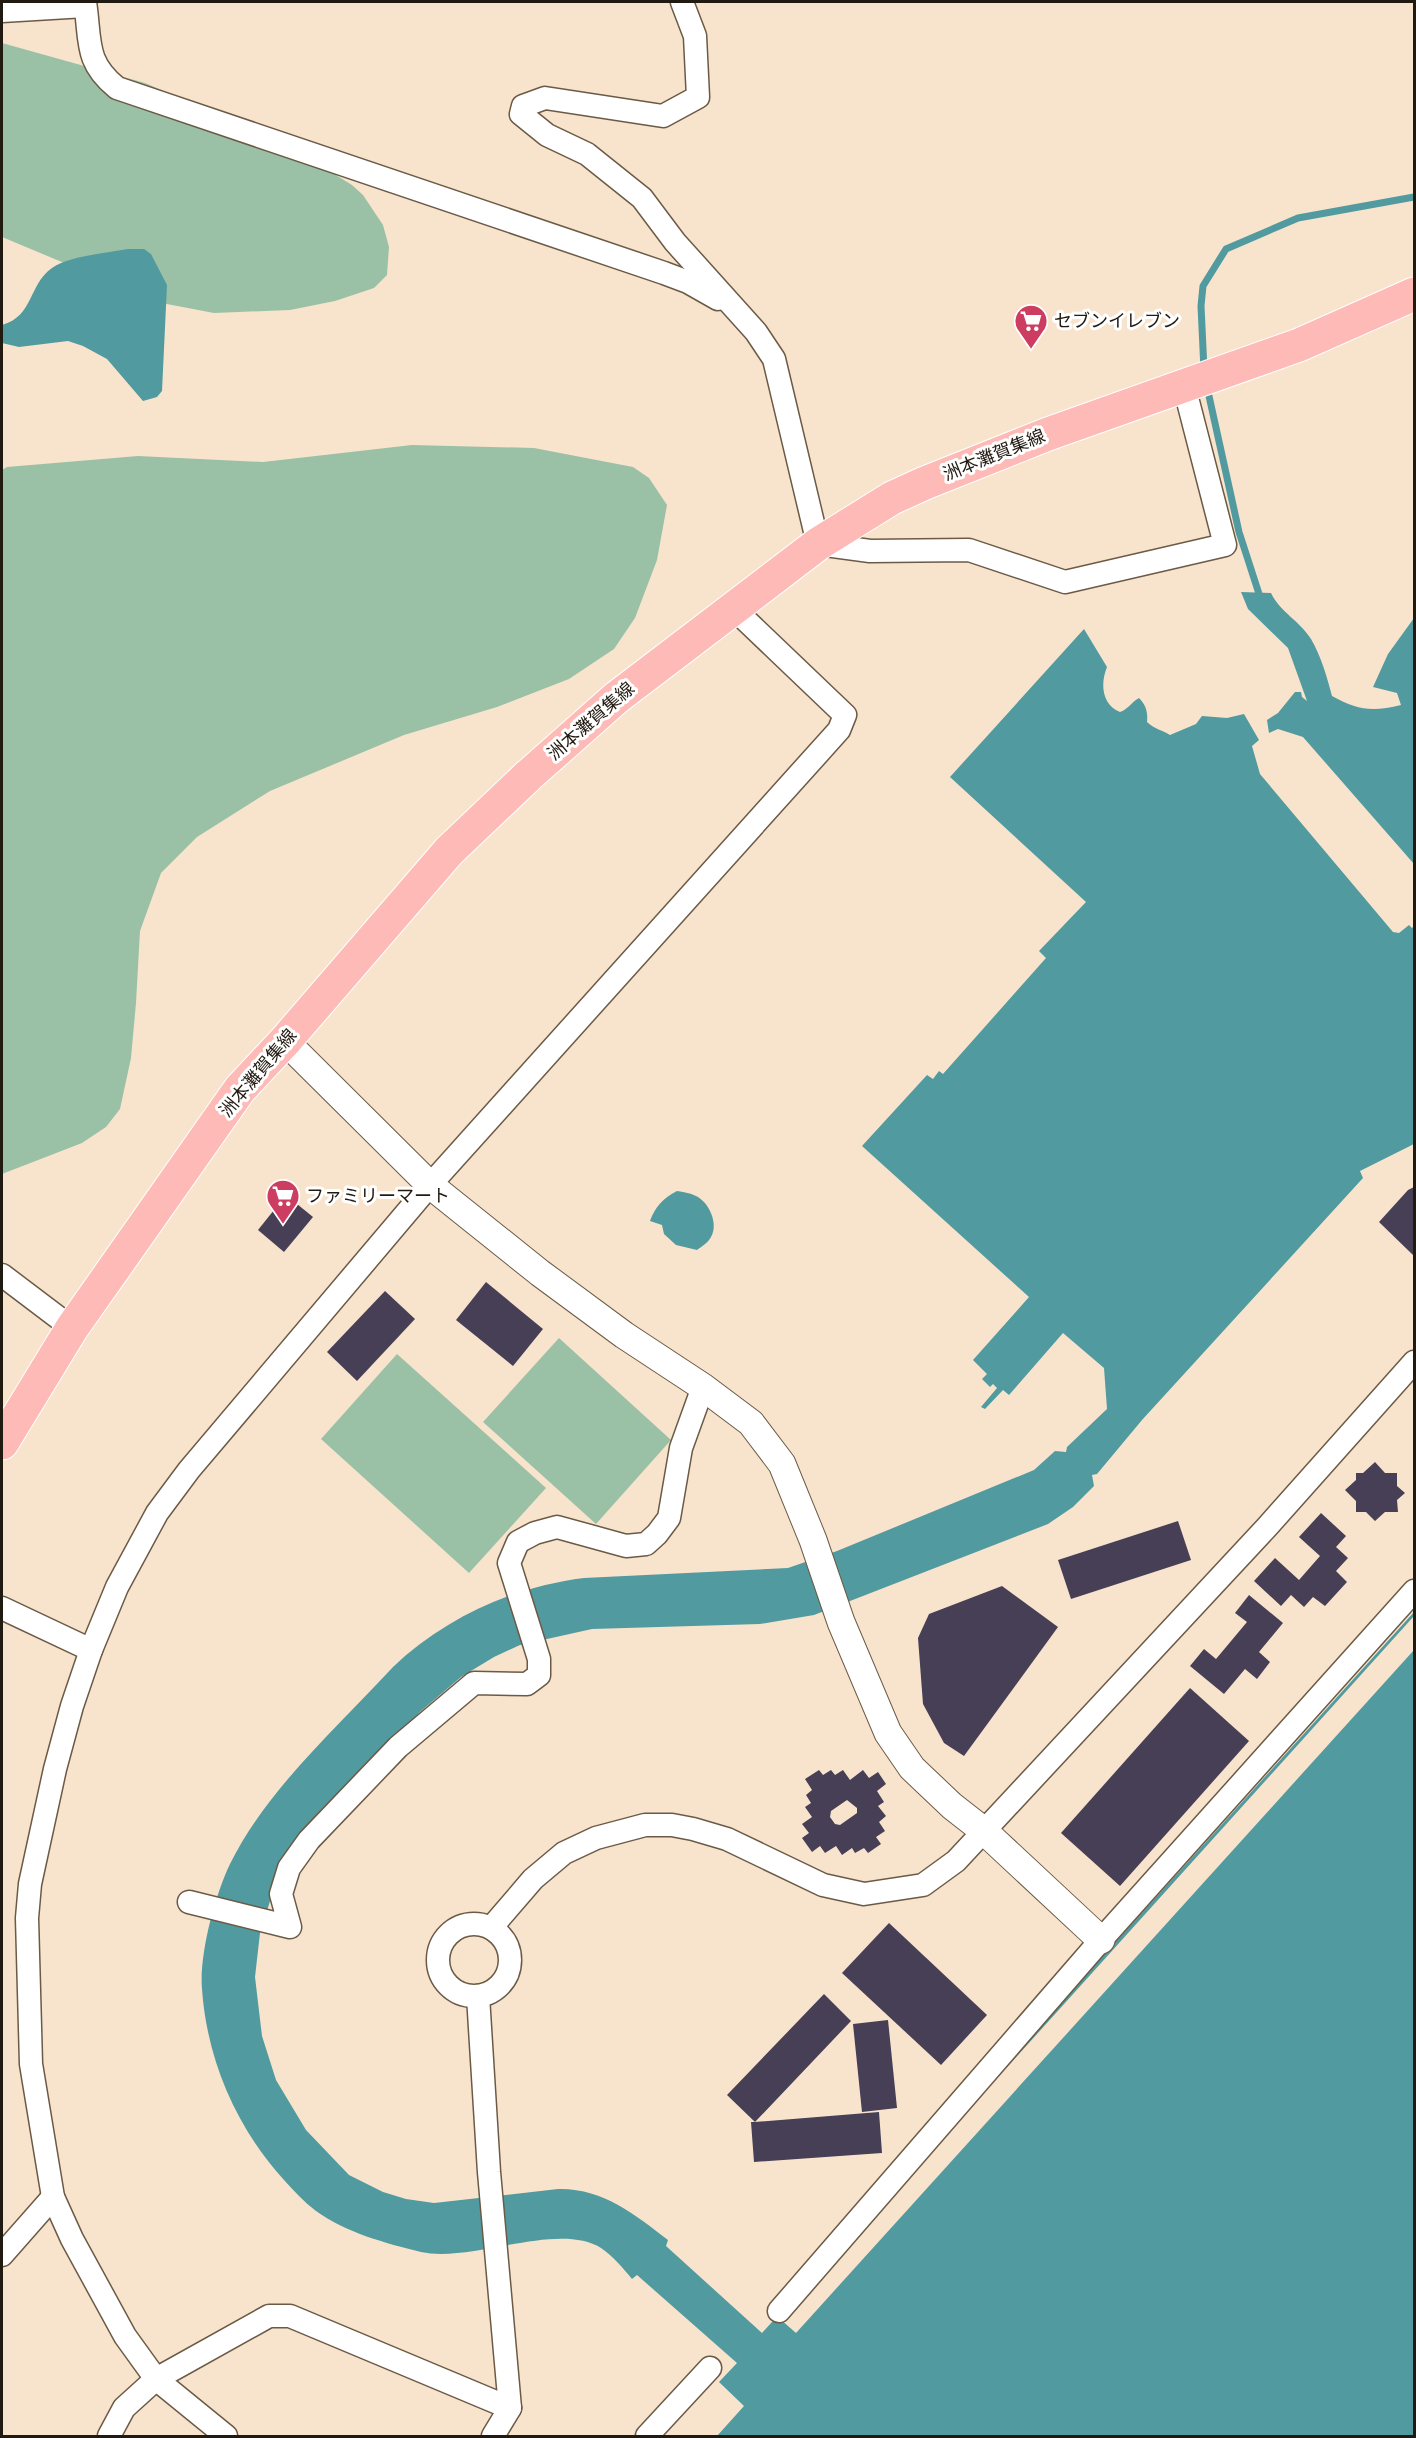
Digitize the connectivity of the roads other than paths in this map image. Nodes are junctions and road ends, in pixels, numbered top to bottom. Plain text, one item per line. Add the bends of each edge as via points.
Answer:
1 (682, 2) edge
2 (85, 4) edge
3 (2, 11) edge
4 (1414, 294) edge
5 (738, 310) junction
6 (1200, 380) junction
7 (818, 544) junction
8 (734, 608) junction
9 (285, 1041) junction
10 (430, 1185) junction
11 (2, 1275) edge
12 (72, 1328) junction
13 (1414, 1362) edge
14 (703, 1387) junction
15 (2, 1443) edge
16 (1414, 1591) edge
17 (2, 1608) edge
18 (91, 1650) junction
19 (984, 1831) junction
20 (189, 1902) dead end
21 (491, 1928) junction
22 (1101, 1940) junction
23 (478, 1996) junction
24 (53, 2197) junction
25 (2, 2255) edge
26 (778, 2311) dead end
27 (710, 2368) dead end
28 (156, 2379) junction
29 (510, 2408) junction
30 (109, 2436) edge
31 (226, 2436) edge
32 (493, 2436) edge
33 (647, 2436) edge

1 - 5 street via 695,36 698,97 663,116 545,98 523,106 521,114 547,135 588,154 642,198 675,242
2 - 3 street
2 - 5 street via 92,58 101,75 117,88 664,273
4 - 6 main road, 洲本灘賀集線 via 1299,345
5 - 7 street via 774,359
6 - 7 main road, 洲本灘賀集線 via 924,483
6 - 7 street via 1225,545 1065,582 969,550 870,551
7 - 8 main road, 洲本灘賀集線
8 - 9 main road, 洲本灘賀集線 via 616,698 449,851
8 - 10 street via 845,715 839,730
9 - 10 street
9 - 12 main road, 洲本灘賀集線 via 240,1089
10 - 14 street via 577,1300
10 - 18 street via 182,1478 157,1513 117,1587
11 - 12 street
12 - 15 main road, 洲本灘賀集線
13 - 19 street via 1267,1527
14 - 19 street via 751,1423 782,1464 841,1622 888,1733 912,1768
14 - 20 street via 681,1448 669,1518 657,1534 646,1544 626,1546 557,1527 519,1542 509,1563 539,1659 539,1675 527,1684 474,1683 398,1747 309,1840 289,1868 282,1894 290,1927
16 - 22 street
17 - 18 street
18 - 24 street via 55,1769 30,1884 27,1918 32,2064
19 - 21 street via 956,1861 923,1885 864,1894 823,1885 727,1839 672,1825 645,1825 596,1838 564,1853 533,1879
19 - 22 street
21 - 23 street via 505,1941 510,1963 500,1985
21 - 23 street via 476,1923 454,1929 446,1936 437,1959 439,1971 454,1991
22 - 26 street
23 - 29 street
24 - 25 street
24 - 28 street via 125,2336
27 - 33 street
28 - 29 street via 269,2316 290,2316
28 - 30 street via 124,2408
28 - 31 street
29 - 32 street

